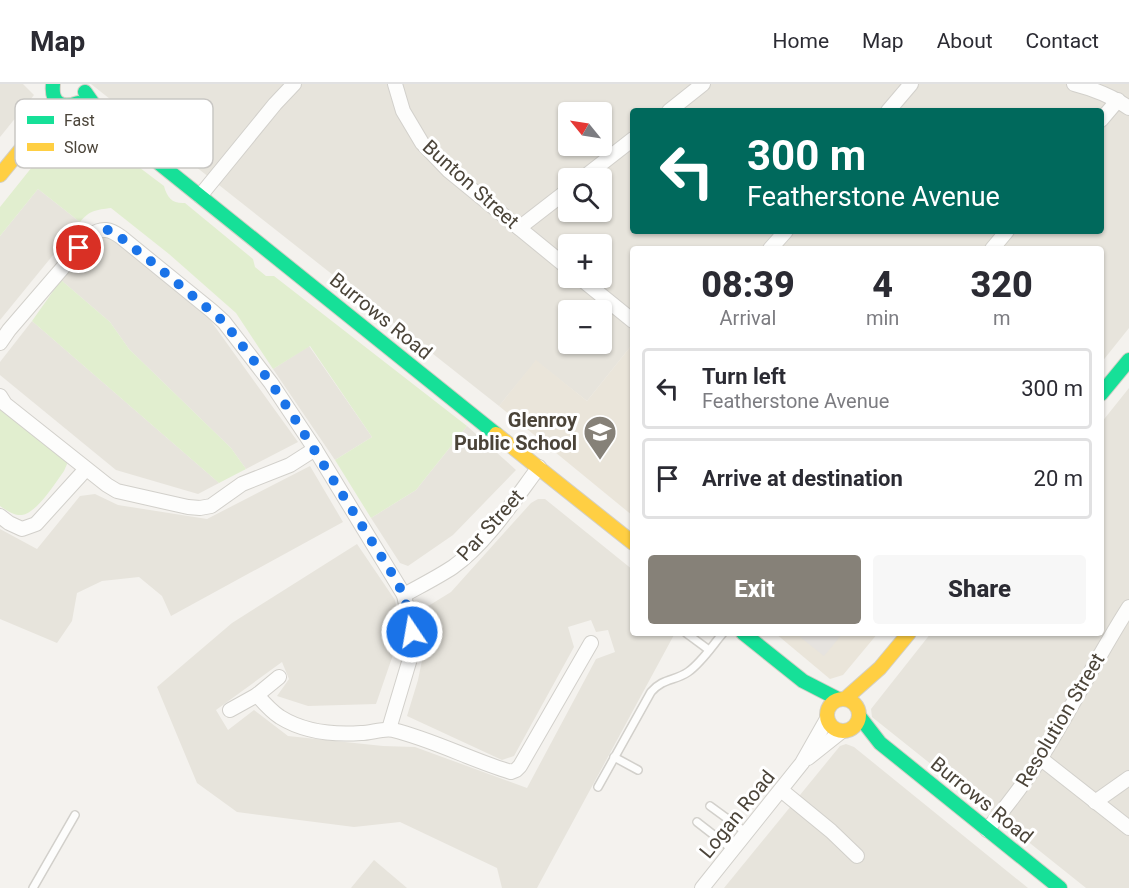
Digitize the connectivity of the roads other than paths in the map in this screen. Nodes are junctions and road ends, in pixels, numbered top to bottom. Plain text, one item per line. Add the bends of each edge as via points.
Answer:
1 (294, 84) edge
2 (395, 84) edge
3 (703, 84) edge
4 (911, 84) edge
5 (1074, 84) edge
6 (1124, 104) edge
7 (673, 108) edge
8 (891, 108) edge
9 (1104, 118) edge
10 (630, 141) edge
11 (15, 157) edge
12 (165, 168) edge
13 (596, 168) edge
14 (0, 175) edge
15 (200, 196) junction
16 (558, 198) edge
17 (519, 228) junction
18 (783, 234) edge
19 (1004, 234) edge
20 (773, 246) edge
21 (994, 246) edge
22 (558, 260) edge
23 (592, 288) edge
24 (630, 319) edge
25 (0, 343) edge
26 (1129, 360) edge
27 (1104, 390) edge
28 (2, 401) edge
29 (315, 449) junction
30 (539, 467) junction
31 (86, 469) junction
32 (0, 516) edge
33 (630, 541) edge
34 (404, 595) junction
35 (1129, 607) edge
36 (690, 636) edge
37 (721, 636) edge
38 (747, 636) edge
39 (907, 636) edge
40 (594, 639) dead end
41 (709, 650) junction
42 (880, 668) junction
43 (279, 677) dead end
44 (803, 681) junction
45 (256, 695) junction
46 (841, 699) junction
47 (230, 710) dead end
48 (858, 712) junction
49 (827, 715) junction
50 (389, 729) junction
51 (845, 730) junction
52 (880, 743) junction
53 (614, 757) junction
54 (1040, 758) junction
55 (802, 763) junction
56 (638, 770) dead end
57 (1129, 778) edge
58 (598, 787) dead end
59 (781, 790) junction
60 (1095, 802) junction
61 (710, 806) dead end
62 (75, 815) dead end
63 (697, 822) dead end
64 (1129, 828) edge
65 (987, 830) junction
66 (747, 832) junction
67 (733, 850) junction
68 (848, 853) dead end
69 (33, 888) edge
70 (702, 888) edge
71 (1060, 888) edge

1 - 15 street
2 - 17 street, Bunton Street via 403,111 422,143 448,170
3 - 7 street
4 - 8 street
5 - 6 street
6 - 9 street
10 - 13 street
11 - 14 main road
12 - 15 main road, Burrows Road
15 - 30 main road, Burrows Road
16 - 17 street
17 - 22 street, Bunton Street
18 - 20 street
19 - 21 street
23 - 24 street
25 - 29 street via 91,235 98,230 111,230 224,322
26 - 27 main road
28 - 31 street
29 - 31 street via 290,465 242,484 211,506 200,508 117,491
29 - 34 street
30 - 33 main road, Burrows Road
30 - 34 street, Par Street via 474,549
31 - 32 street via 36,524 22,529
34 - 50 street via 412,652
35 - 54 street, Resolution Street
36 - 41 lane
37 - 41 lane
38 - 44 main road
39 - 42 main road
40 - 50 street via 516,770 511,772
41 - 53 lane via 688,672 656,686
42 - 46 main road
42 - 48 main road
43 - 45 street
44 - 46 main road
44 - 49 main road
45 - 47 street
45 - 50 street via 280,717 317,732
46 - 48 main road via 853,702
46 - 49 main road via 831,704
48 - 51 main road via 856,725
48 - 52 main road, Burrows Road
49 - 51 main road via 833,727
49 - 55 street, Logan Road
51 - 52 main road, Burrows Road
51 - 55 street, Logan Road
52 - 65 main road, Burrows Road
53 - 56 lane
53 - 58 lane
54 - 60 street
54 - 65 street, Resolution Street
55 - 59 street, Logan Road
57 - 60 street
59 - 66 street, Logan Road
59 - 68 street via 831,831
60 - 64 street
61 - 66 lane
62 - 69 lane
63 - 67 lane
65 - 71 main road, Burrows Road
66 - 67 street, Logan Road
67 - 70 street, Logan Road

